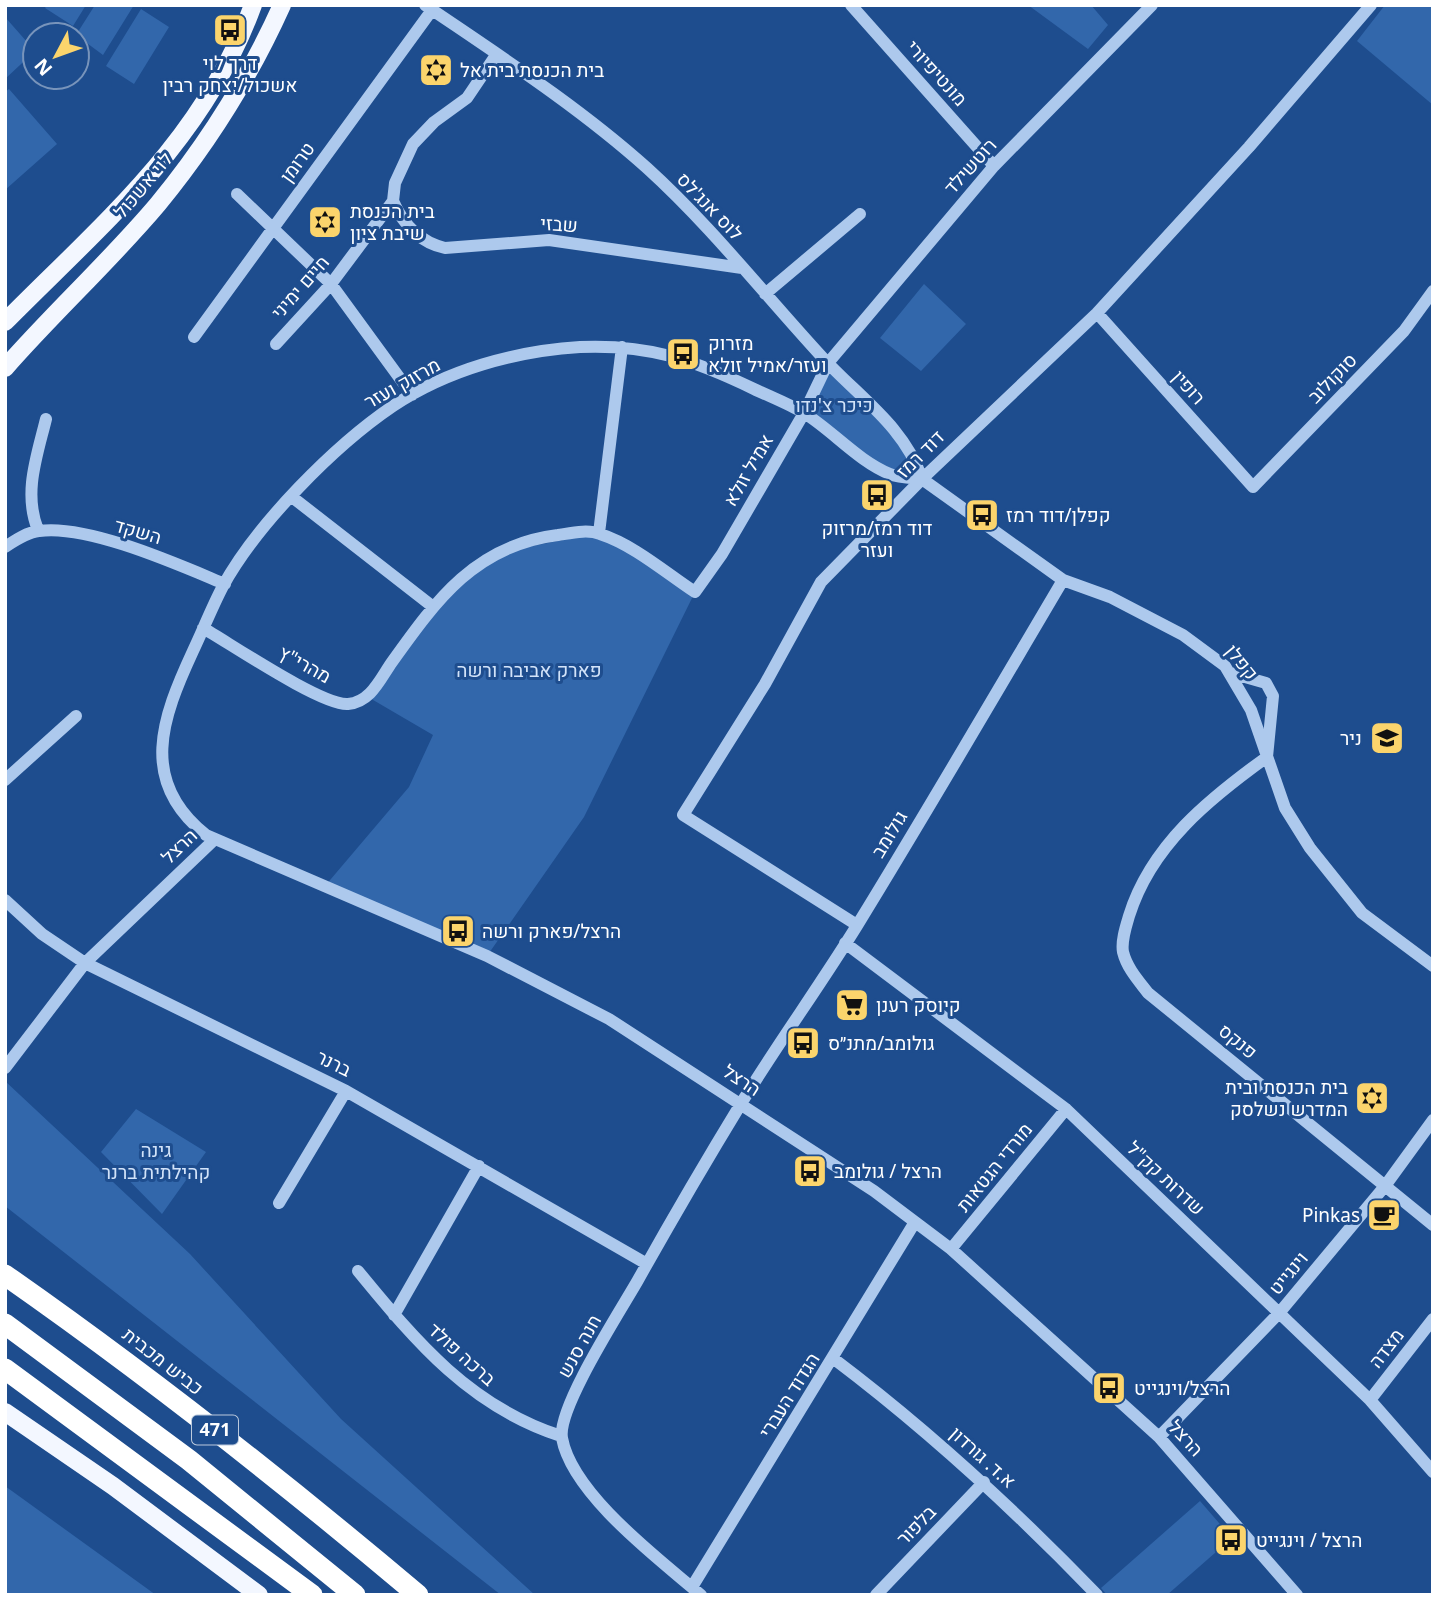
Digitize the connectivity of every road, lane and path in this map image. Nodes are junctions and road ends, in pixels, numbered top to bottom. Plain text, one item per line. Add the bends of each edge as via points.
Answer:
1 (253, 5) edge
2 (282, 5) edge
3 (851, 5) edge
4 (1152, 5) edge
5 (1371, 5) edge
6 (429, 8) edge
7 (496, 55) junction
8 (994, 166) junction
9 (237, 194) dead end
10 (393, 201) junction
11 (860, 214) dead end
12 (273, 228) junction
13 (742, 268) junction
14 (331, 284) junction
15 (1433, 291) edge
16 (765, 294) junction
17 (1097, 313) junction
18 (5, 322) edge
19 (194, 337) dead end
20 (276, 344) dead end
21 (622, 347) junction
22 (828, 363) junction
23 (5, 368) edge
24 (412, 395) junction
25 (804, 413) junction
26 (46, 419) dead end
27 (922, 479) junction
28 (1253, 486) joint
29 (292, 497) junction
30 (37, 530) junction
31 (599, 533) junction
32 (5, 548) edge
33 (1063, 580) junction
34 (225, 584) junction
35 (432, 606) junction
36 (203, 628) junction
37 (1231, 674) junction
38 (76, 716) dead end
39 (1267, 757) junction
40 (5, 780) edge
41 (215, 839) junction
42 (5, 900) edge
43 (857, 925) junction
44 (845, 943) junction
45 (85, 963) junction
46 (1433, 966) edge
47 (5, 1068) edge
48 (346, 1091) junction
49 (742, 1103) junction
50 (1066, 1109) junction
51 (1433, 1120) edge
52 (479, 1166) junction
53 (1385, 1186) junction
54 (279, 1203) dead end
55 (915, 1222) junction
56 (1433, 1226) edge
57 (951, 1249) junction
58 (647, 1264) junction
59 (358, 1271) dead end
60 (5, 1275) edge
61 (1280, 1312) junction
62 (394, 1315) junction
63 (1433, 1319) edge
64 (5, 1324) edge
65 (834, 1359) junction
66 (5, 1369) edge
67 (1370, 1400) junction
68 (5, 1412) edge
69 (561, 1436) junction
70 (1159, 1437) junction
71 (1433, 1472) edge
72 (984, 1482) junction
73 (346, 1534) junction
74 (696, 1591) edge
75 (259, 1595) edge
76 (312, 1595) edge
77 (355, 1595) edge
78 (418, 1595) edge
79 (430, 1595) edge
80 (876, 1595) edge
81 (1097, 1595) edge
82 (1297, 1595) edge

1 - 18 main road, לוי אשכול via 228,68 180,140 122,207
2 - 23 main road, לוי אשכול via 243,81 186,168
3 - 8 street, מונטיפיורי
4 - 8 street, רוטשילד
5 - 17 street, דוד רמז
6 - 7 street, לוס אנג'לס
6 - 12 street, טרומן
7 - 10 street, חיים ימיני via 467,98 413,144
7 - 13 street, לוס אנג'לס via 647,168
8 - 22 street, רוטשילד
9 - 12 street
10 - 13 street, שבזי via 419,237 444,248 548,240
10 - 14 street, חיים ימיני
11 - 16 street
12 - 14 street
12 - 19 street, טרומן
13 - 16 street, לוס אנג'לס
14 - 20 street, חיים ימיני
14 - 24 street
15 - 28 street, סוקולוב via 1404,331
16 - 22 street, לוס אנג'לס
17 - 27 street, דוד רמז
17 - 28 street, רופין
21 - 24 street, מרזוק ועזר via 546,349 505,358
21 - 25 street, מרזוק ועזר via 686,359
21 - 31 street
22 - 25 street, אמיל זולא
22 - 27 street, לוס אנג'לס via 906,441
24 - 29 street, מרזוק ועזר via 363,428
25 - 27 street, מרזוק ועזר via 889,474
25 - 31 street, אמיל זולא via 695,592
26 - 30 street via 31,488 30,511
27 - 33 street, קפלן
27 - 43 street, דוד רמז via 821,582 765,684 683,816
29 - 34 street, מרזוק ועזר
29 - 35 street
30 - 32 street
30 - 34 street, השקד via 72,533 154,554
31 - 35 street, מהרי"ץ via 521,542 472,568
33 - 37 street, קפלן via 1110,597 1183,635
33 - 43 street, גולומב
34 - 36 street, מרזוק ועזר
35 - 36 street, מהרי"ץ via 368,697 349,704 317,694
36 - 41 street, מרזוק ועזר via 172,697 161,751 164,777 177,804 197,828
37 - 39 street, קפלן via 1251,710
37 - 39 street via 1266,683 1273,696
38 - 40 street
39 - 46 street, קפלן via 1286,808 1334,881 1363,913
39 - 53 street, פנקס via 1218,793 1178,831 1132,905 1122,950 1130,971 1148,993
41 - 45 street, הרצל
41 - 49 street, הרצל via 487,956 609,1019
42 - 45 street, ברנר via 42,934
43 - 44 street, גולומב
44 - 49 street, גולומב
44 - 50 street, שדרות קק"ל
45 - 47 street, הרצל
45 - 48 street, ברנר
48 - 52 street, ברנר
48 - 54 street
49 - 55 street, הרצל
49 - 58 street, חנה סנש
50 - 57 street, מורדי הגטאות
50 - 61 street, שדרות קק"ל
51 - 53 street, וינגייט
52 - 58 street, ברנר
52 - 62 street
53 - 56 street, פנקס
53 - 61 street, וינגייט
55 - 57 street, הרצל
55 - 65 street, הגדוד העברי
57 - 70 street, הרצל
58 - 69 street, חנה סנש via 575,1391
59 - 62 street, ברכה פולד
60 - 73 highway, כביש מכבית / 471 via 107,1346
61 - 67 street, שדרות קק"ל
61 - 70 street, וינגייט
62 - 69 street, ברכה פולד via 491,1405 523,1424
63 - 67 street, מצדה
64 - 77 highway, 471 via 189,1460
65 - 72 street, א.ד. גורדון
65 - 74 street, הגדוד העברי
66 - 76 highway
67 - 71 street, שדרות קק"ל
68 - 75 main road
69 - 74 street via 593,1495
70 - 82 street, הרצל
72 - 80 street, בלפור
72 - 81 street, א.ד. גורדון
73 - 78 highway, כביש מכבית / 471
73 - 79 highway

